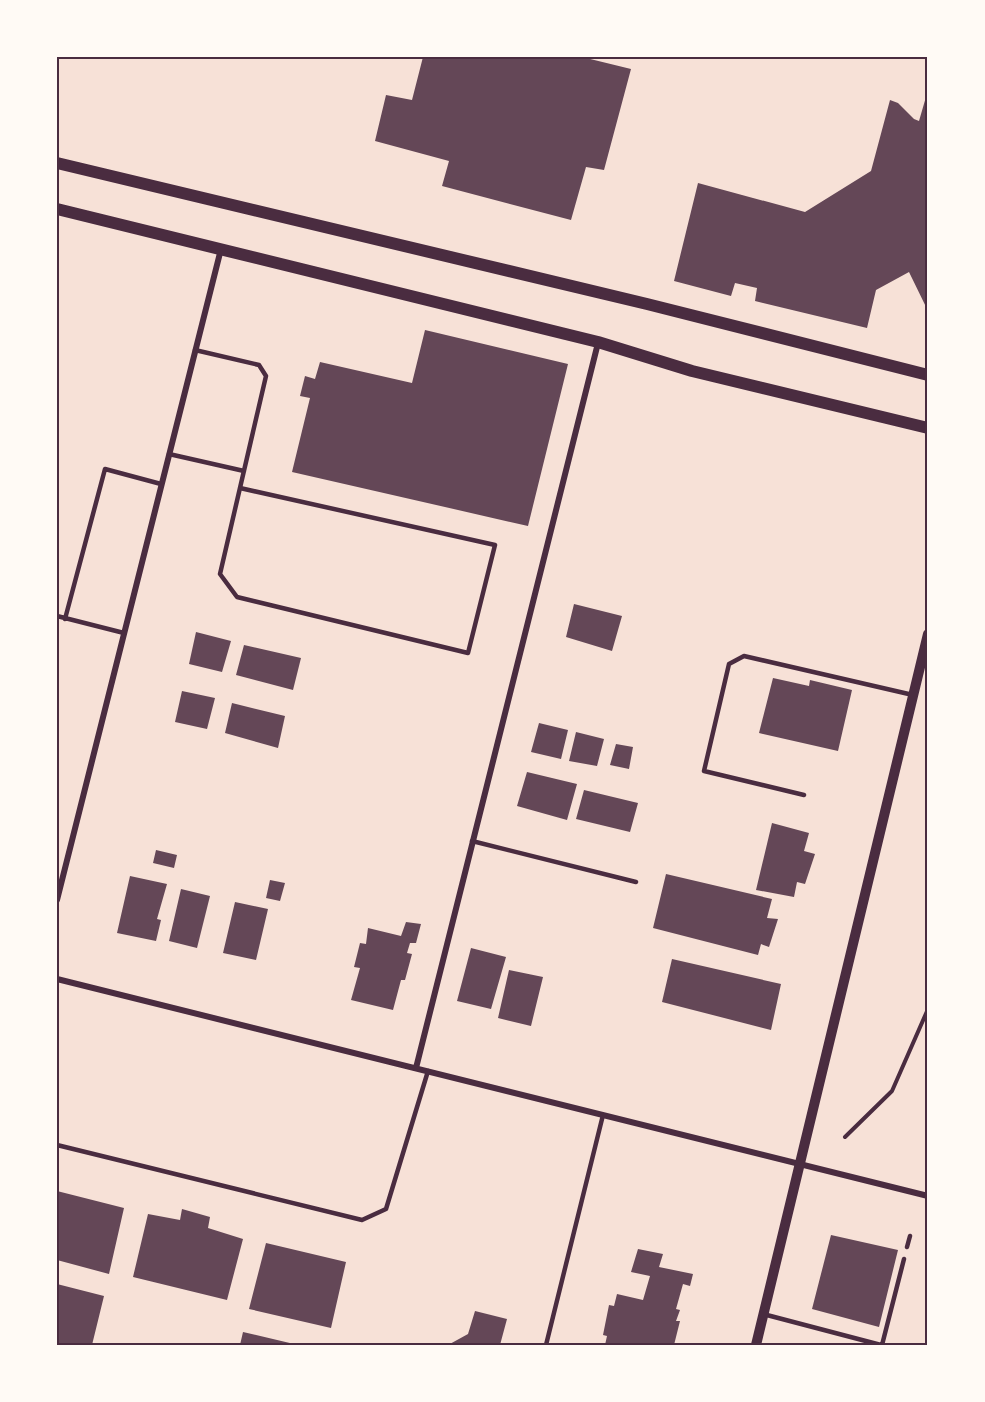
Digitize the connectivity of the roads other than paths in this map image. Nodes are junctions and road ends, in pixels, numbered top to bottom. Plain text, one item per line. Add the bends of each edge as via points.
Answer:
1 (57, 164) edge
2 (57, 209) edge
3 (221, 249) junction
4 (598, 342) junction
5 (195, 350) junction
6 (928, 375) edge
7 (928, 428) edge
8 (169, 454) junction
9 (244, 471) junction
10 (162, 484) junction
11 (240, 488) junction
12 (57, 616) edge
13 (65, 619) junction
14 (124, 633) junction
15 (928, 634) edge
16 (913, 695) junction
17 (804, 795) dead end
18 (472, 842) junction
19 (636, 882) dead end
20 (57, 900) edge
21 (57, 979) edge
22 (416, 1068) junction
23 (428, 1071) junction
24 (603, 1115) junction
25 (57, 1145) edge
26 (799, 1164) junction
27 (928, 1196) edge
28 (910, 1236) dead end
29 (907, 1247) dead end
30 (904, 1259) dead end
31 (763, 1314) junction
32 (546, 1345) edge
33 (756, 1345) edge
34 (882, 1345) edge

1 - 6 main road
2 - 3 main road
3 - 4 main road
3 - 5 street
4 - 7 main road via 692,371
4 - 18 street
5 - 8 street
5 - 9 lane via 259,365 266,376
8 - 9 lane
8 - 10 street
9 - 11 lane
10 - 13 lane via 105,468
10 - 14 street
11 - 11 lane via 220,574 237,597 468,653 495,545
12 - 13 lane
13 - 14 lane
14 - 20 street
15 - 16 street
16 - 17 lane via 744,657 729,664 704,771
16 - 26 street
18 - 19 lane
18 - 22 street
21 - 22 street
22 - 23 street
23 - 24 street
23 - 25 lane via 386,1209 362,1220
24 - 26 street
24 - 32 lane
26 - 27 street
26 - 31 street
28 - 29 lane
30 - 34 lane
31 - 33 street
31 - 34 lane

